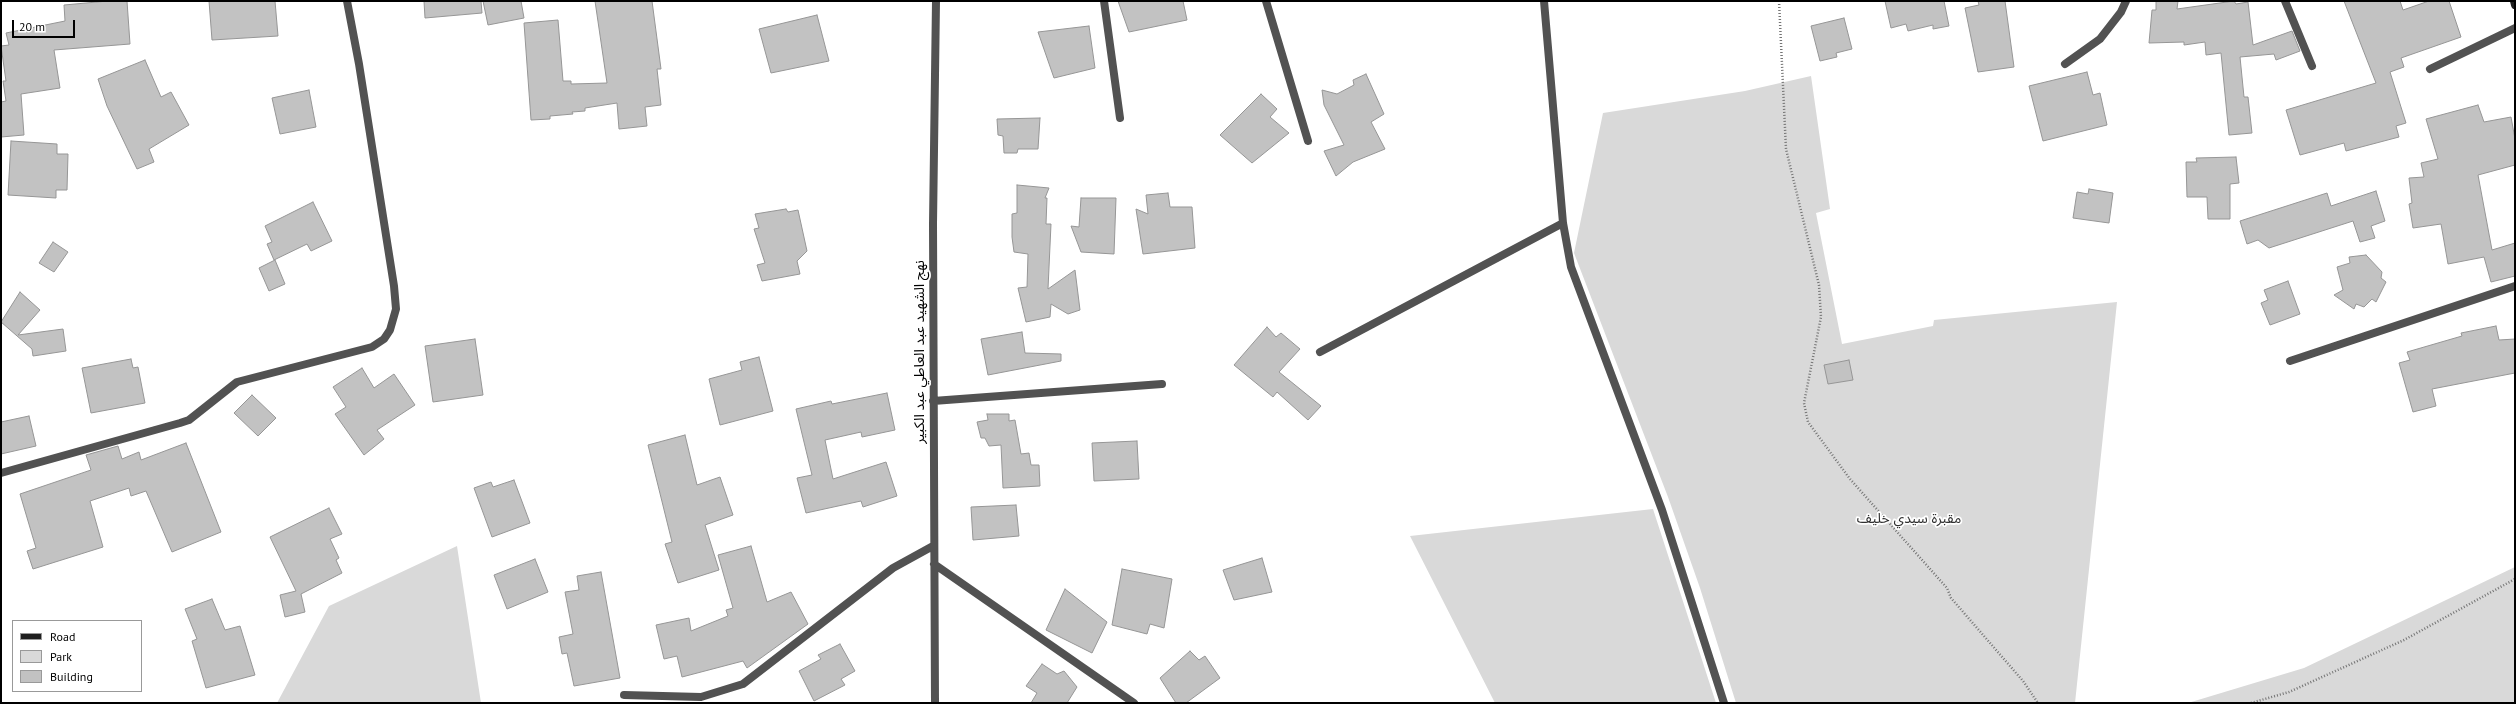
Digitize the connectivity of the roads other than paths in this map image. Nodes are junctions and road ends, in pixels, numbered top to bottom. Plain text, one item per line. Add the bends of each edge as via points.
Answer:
1 (347, 1) edge
2 (936, 1) edge
3 (1104, 1) edge
4 (1266, 1) edge
5 (1544, 1) edge
6 (2126, 1) edge
7 (2285, 1) edge
8 (2514, 1) edge
9 (2515, 5) edge
10 (2515, 28) edge
11 (2065, 64) dead end
12 (2312, 66) dead end
13 (2430, 69) dead end
14 (1120, 118) dead end
15 (1308, 140) dead end
16 (1563, 224) junction
17 (2515, 286) edge
18 (1320, 352) dead end
19 (2290, 361) dead end
20 (1162, 384) dead end
21 (933, 401) junction
22 (1, 473) edge
23 (933, 546) junction
24 (934, 564) junction
25 (624, 695) dead end
26 (935, 703) edge
27 (1134, 703) edge
28 (1724, 703) edge

1 - 22 street via 394,286 396,309 387,334 372,347 237,382 189,420 180,424
2 - 21 street, نهج الشهيد عبد العاطي عبد الكبير
3 - 14 street
4 - 15 street
5 - 16 street
6 - 11 street via 2121,12 2100,38
7 - 12 street
8 - 9 street
10 - 13 street
16 - 18 street
16 - 28 street via 1571,267 1662,510
17 - 19 street
20 - 21 street
21 - 23 street, نهج الشهيد عبد العاطي عبد الكبير
23 - 24 street, نهج الشهيد عبد العاطي عبد الكبير
23 - 25 street via 893,568 743,684 701,697
24 - 26 street, نهج الشهيد عبد العاطي عبد الكبير
24 - 27 street

